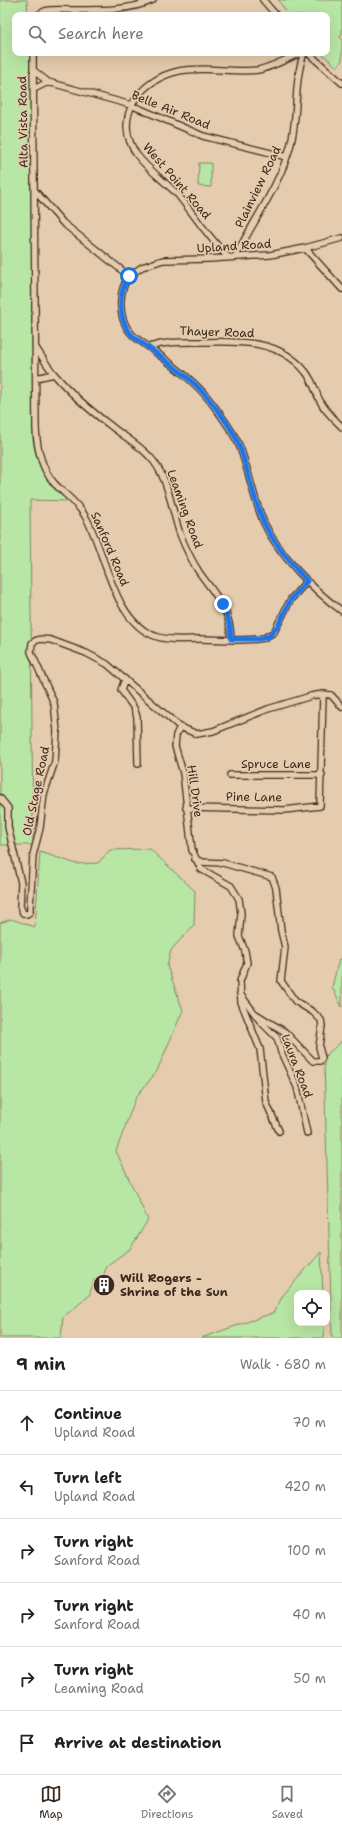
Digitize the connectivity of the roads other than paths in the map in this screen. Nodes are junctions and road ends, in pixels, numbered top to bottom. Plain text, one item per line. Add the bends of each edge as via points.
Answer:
1 (152, 0) edge
2 (263, 0) edge
3 (43, 12) edge
4 (273, 12) edge
5 (33, 56) edge
6 (292, 56) edge
7 (303, 56) edge
8 (311, 56) edge
9 (34, 70) junction
10 (48, 82) junction
11 (342, 83) edge
12 (34, 88) junction
13 (131, 105) junction
14 (287, 157) junction
15 (35, 191) junction
16 (342, 238) edge
17 (305, 248) junction
18 (228, 257) junction
19 (236, 257) junction
20 (129, 276) junction
21 (342, 289) edge
22 (36, 347) junction
23 (149, 347) junction
24 (54, 374) junction
25 (36, 378) junction
26 (342, 427) edge
27 (307, 581) junction
28 (342, 611) edge
29 (231, 639) junction
30 (125, 679) junction
31 (323, 694) junction
32 (342, 707) edge
33 (180, 727) junction
34 (138, 764) dead end
35 (230, 774) dead end
36 (322, 775) junction
37 (0, 798) edge
38 (186, 808) junction
39 (195, 858) junction
40 (240, 994) junction
41 (256, 1014) junction
42 (279, 1131) dead end
43 (306, 1133) dead end

1 - 3 street via 131,7
2 - 4 street
5 - 9 street, Alta Vista Road
6 - 13 street via 256,70 197,69 167,74 149,84
7 - 14 street, Plainview Road
8 - 11 street
9 - 10 street, Belle Air Road
9 - 12 street, Alta Vista Road
10 - 12 street
10 - 13 street, Belle Air Road
12 - 15 street, Alta Vista Road
13 - 14 street, Belle Air Road via 203,136
13 - 18 street, West Point Road via 128,130 137,155 173,190
14 - 19 street, Plainview Road
15 - 20 street via 63,223
15 - 22 street, Sanford Road
16 - 17 street, Upland Road
17 - 19 street, Upland Road via 263,256
17 - 21 street
18 - 19 street, Upland Road
18 - 20 street, Upland Road via 163,260 142,267
20 - 23 street via 122,296 123,320 135,338
22 - 24 street, Leaming Road
22 - 25 street, Sanford Road
23 - 26 street, Thayer Road via 163,342 232,342 254,343 278,350 306,372 323,406
23 - 27 street via 195,384 220,414 240,447 265,524 292,565
24 - 25 street
24 - 29 street, Leaming Road via 82,402 154,462 166,486 186,548 225,609
25 - 29 street, Sanford Road via 36,436 40,458 54,482 86,516 112,585 133,621 144,631 164,638
27 - 28 street
27 - 29 street, Sanford Road via 291,599 278,626 269,636 259,639
30 - 33 street, Old Stage Road
30 - 34 street via 121,690 136,712
30 - 37 street, Old Stage Road via 108,664 86,653 44,639 32,643 31,652 54,703 57,732 55,761 44,794 40,828 33,855 30,912 27,914 21,910 21,883 8,827 8,808
31 - 32 street via 331,695
31 - 33 street, Old Stage Road via 268,709 209,732 197,734
31 - 36 street
33 - 38 street, Hill Drive via 176,734 175,746 183,773
35 - 36 street, Spruce Lane
36 - 38 street, Pine Lane via 320,806 284,810
38 - 39 street, Hill Drive
39 - 40 street via 201,869 231,886 239,899 239,936 247,963 240,981
39 - 41 street via 202,862 223,863 272,877 275,882 285,947 281,981 295,1001 321,1020 319,1047 322,1058 317,1062 313,1061 285,1032
40 - 41 street, Laura Road
40 - 42 street via 260,1049 266,1102
41 - 43 street, Laura Road via 277,1038 297,1088

